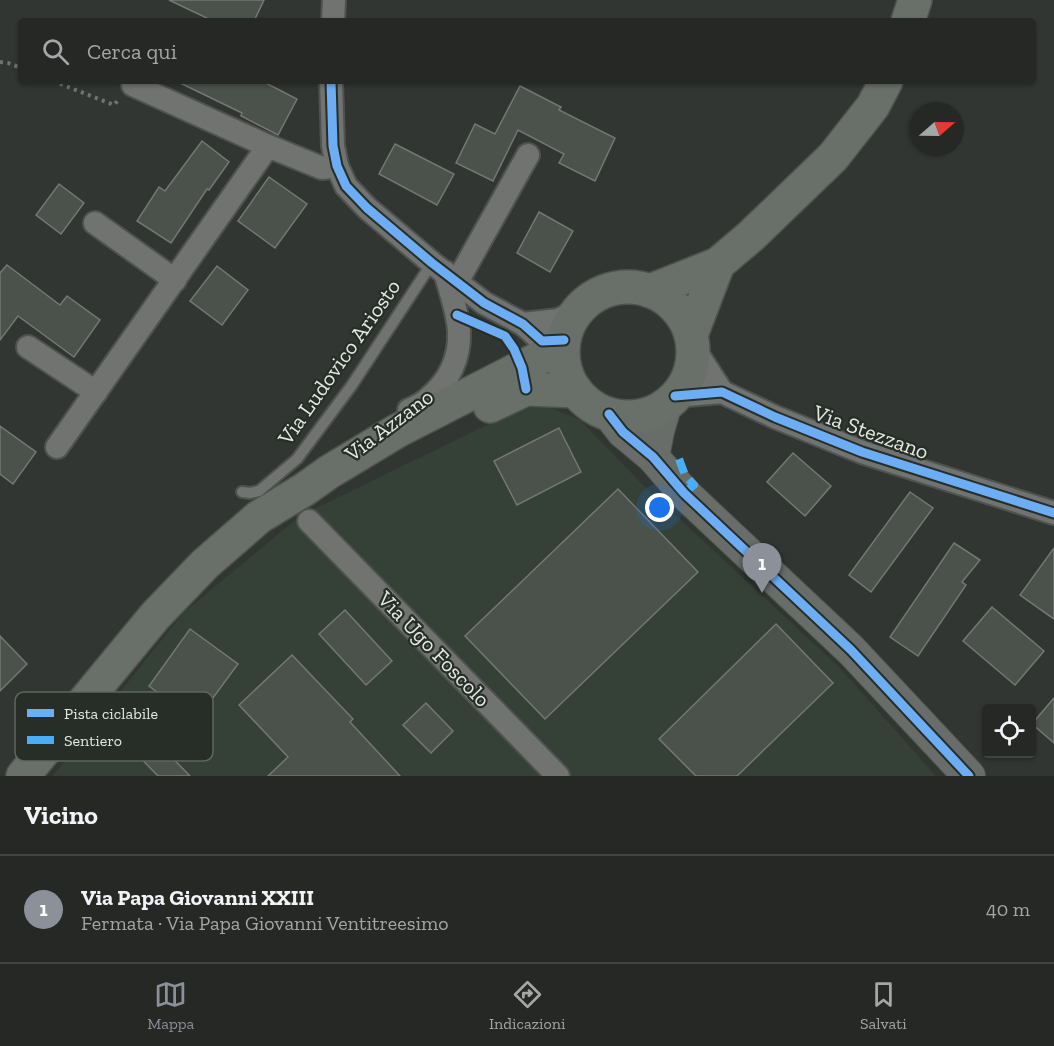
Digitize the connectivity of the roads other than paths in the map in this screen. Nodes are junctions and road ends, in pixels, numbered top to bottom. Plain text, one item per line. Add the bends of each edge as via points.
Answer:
1 (334, 0) edge
2 (915, 0) edge
3 (333, 18) edge
4 (909, 18) edge
5 (331, 84) edge
6 (133, 85) road end
7 (880, 93) edge
8 (268, 146) junction
9 (528, 155) dead end
10 (337, 165) junction
11 (94, 223) dead end
12 (718, 264) junction
13 (445, 272) junction
14 (175, 280) junction
15 (650, 291) junction
16 (579, 309) junction
17 (523, 324) junction
18 (692, 341) junction
19 (564, 343) junction
20 (28, 346) dead end
21 (576, 391) junction
22 (96, 392) junction
23 (722, 392) junction
24 (671, 400) junction
25 (609, 414) junction
26 (57, 447) dead end
27 (653, 458) junction
28 (317, 481) junction
29 (242, 492) dead end
30 (1054, 513) edge
31 (309, 521) dead end
32 (92, 692) edge
33 (35, 761) edge
34 (23, 776) edge
35 (558, 776) edge
36 (969, 776) edge

1 - 3 street
2 - 4 main road
5 - 10 street
6 - 8 street
7 - 12 main road via 833,157
8 - 10 street via 322,168
8 - 14 street
9 - 13 street
10 - 13 street via 346,186 367,208
11 - 14 street
12 - 15 main road
12 - 18 main road
13 - 17 street via 484,303
13 - 28 street, Via Azzano via 459,333 457,355 449,376 429,399 368,435
13 - 29 lane, Via Ludovico Ariosto via 297,459 259,491
14 - 22 street
15 - 16 main road via 637,287 612,289
15 - 18 main road via 676,308
16 - 17 street via 559,320
16 - 19 main road via 568,326
17 - 19 street via 542,341
18 - 23 street
18 - 24 main road via 689,374
19 - 21 main road via 563,358
19 - 28 main road via 397,431
20 - 22 street
21 - 25 main road via 585,401
21 - 28 main road via 526,389
22 - 26 street
23 - 24 street
23 - 30 street, Via Stezzano via 861,452
24 - 25 main road via 649,413 629,417
24 - 27 street via 658,431
25 - 27 street
27 - 36 street via 684,493 851,650
28 - 32 main road via 260,517 206,564 155,616
31 - 35 street, Via Ugo Foscolo
33 - 34 main road

